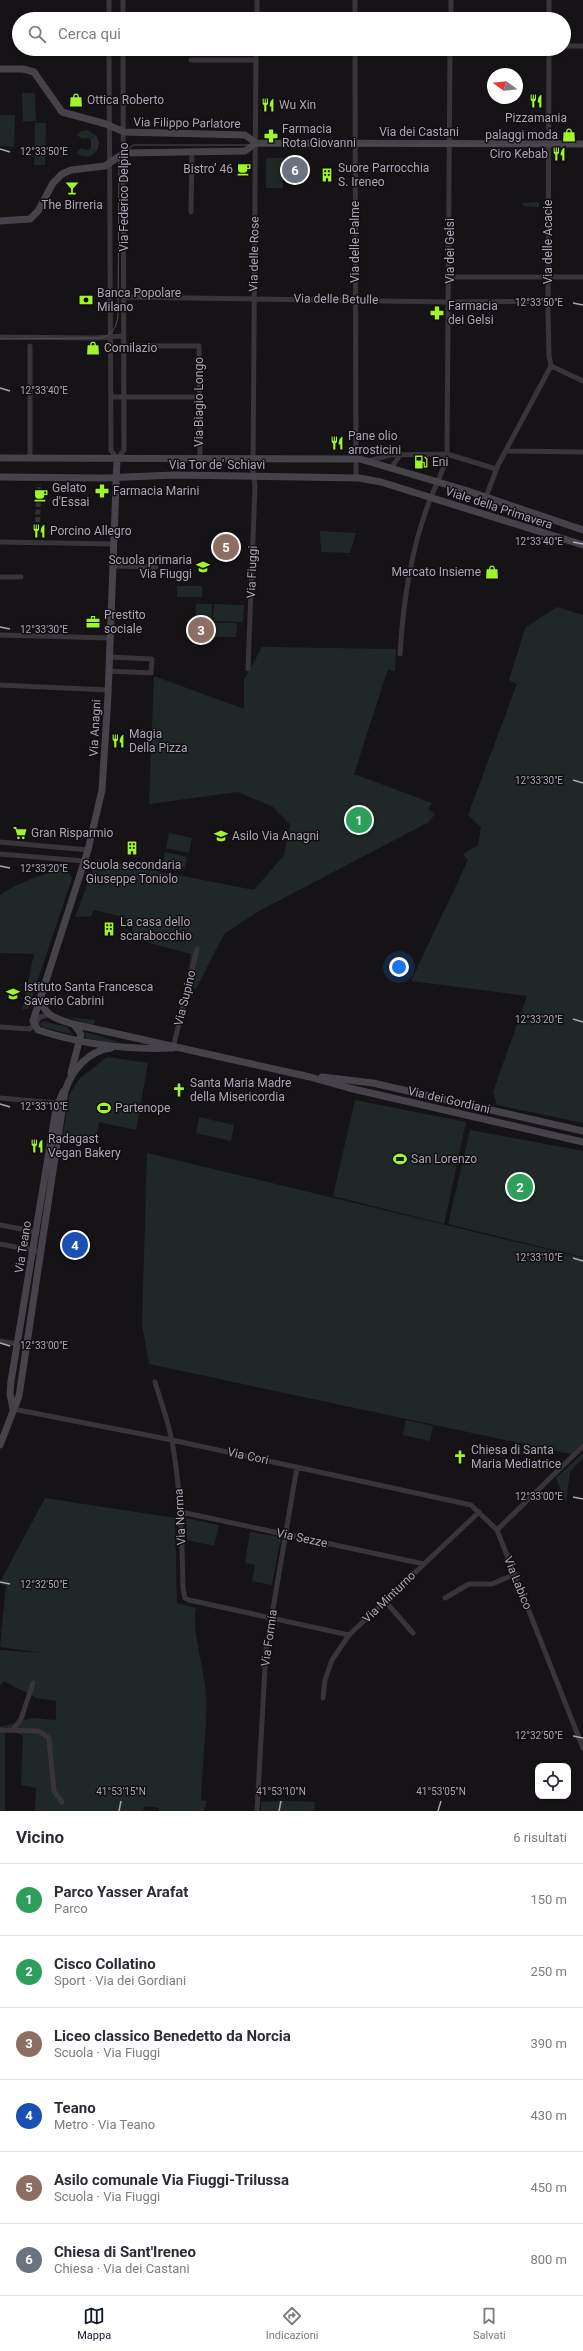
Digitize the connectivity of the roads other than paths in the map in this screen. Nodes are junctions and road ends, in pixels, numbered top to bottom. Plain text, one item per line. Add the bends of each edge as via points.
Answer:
1 (108, 0) edge
2 (123, 0) edge
3 (257, 0) edge
4 (355, 0) edge
5 (451, 0) edge
6 (549, 0) edge
7 (109, 12) edge
8 (123, 12) edge
9 (257, 12) edge
10 (355, 12) edge
11 (451, 12) edge
12 (549, 12) edge
13 (571, 46) edge
14 (583, 46) edge
15 (109, 56) edge
16 (124, 56) edge
17 (256, 56) edge
18 (355, 56) edge
19 (450, 56) edge
20 (549, 56) edge
21 (191, 60) dead end
22 (256, 60) junction
23 (0, 68) edge
24 (110, 125) junction
25 (124, 132) junction
26 (256, 143) junction
27 (355, 143) junction
28 (450, 143) junction
29 (548, 143) junction
30 (583, 144) edge
31 (192, 152) junction
32 (124, 153) junction
33 (110, 163) junction
34 (191, 212) dead end
35 (0, 221) edge
36 (548, 276) junction
37 (450, 277) junction
38 (583, 277) edge
39 (123, 296) junction
40 (254, 297) junction
41 (355, 299) junction
42 (548, 301) junction
43 (449, 302) junction
44 (110, 335) junction
45 (123, 336) junction
46 (0, 337) edge
47 (30, 346) dead end
48 (123, 346) junction
49 (551, 366) junction
50 (583, 381) edge
51 (111, 397) junction
52 (124, 397) junction
53 (200, 398) junction
54 (506, 451) junction
55 (583, 452) edge
56 (400, 454) junction
57 (448, 454) junction
58 (0, 458) edge
59 (30, 458) junction
60 (253, 458) junction
61 (200, 459) junction
62 (356, 459) junction
63 (117, 460) junction
64 (369, 461) junction
65 (391, 468) junction
66 (496, 469) junction
67 (253, 476) junction
68 (0, 477) edge
69 (116, 477) junction
70 (356, 478) junction
71 (438, 482) junction
72 (486, 497) junction
73 (431, 498) junction
74 (583, 530) edge
75 (0, 542) edge
76 (114, 544) junction
77 (583, 545) edge
78 (113, 566) junction
79 (156, 567) dead end
80 (0, 577) edge
81 (21, 577) dead end
82 (0, 635) edge
83 (110, 638) junction
84 (400, 654) dead end
85 (109, 658) junction
86 (248, 668) dead end
87 (109, 671) junction
88 (0, 685) edge
89 (108, 690) junction
90 (0, 842) edge
91 (88, 850) junction
92 (0, 854) edge
93 (84, 861) junction
94 (197, 949) dead end
95 (42, 989) junction
96 (48, 1015) junction
97 (73, 1024) junction
98 (34, 1026) junction
99 (0, 1027) edge
100 (63, 1036) junction
101 (80, 1040) junction
102 (119, 1047) junction
103 (173, 1048) junction
104 (75, 1062) junction
105 (70, 1077) junction
106 (310, 1077) junction
107 (65, 1091) junction
108 (0, 1098) edge
109 (57, 1102) junction
110 (583, 1130) edge
111 (583, 1142) edge
112 (47, 1187) junction
113 (0, 1225) edge
114 (40, 1233) junction
115 (0, 1244) edge
116 (37, 1253) junction
117 (0, 1341) edge
118 (17, 1344) junction
119 (11, 1380) junction
120 (155, 1382) dead end
121 (20, 1383) junction
122 (13, 1409) junction
123 (172, 1440) junction
124 (0, 1445) edge
125 (583, 1446) edge
126 (297, 1467) junction
127 (181, 1512) junction
128 (479, 1512) junction
129 (497, 1530) junction
130 (286, 1535) junction
131 (424, 1564) junction
132 (515, 1574) junction
133 (445, 1598) dead end
134 (385, 1601) junction
135 (271, 1619) junction
136 (413, 1632) dead end
137 (349, 1635) junction
138 (33, 1683) dead end
139 (323, 1698) dead end
140 (0, 1730) edge
141 (13, 1730) junction
142 (583, 1748) edge
143 (62, 1802) dead end
144 (257, 1811) edge

1 - 7 street
2 - 8 street
3 - 9 street
4 - 10 street
5 - 11 street
6 - 12 street
13 - 14 street
15 - 24 street, Via Federico Delpino
16 - 25 street, Via Federico Delpino
17 - 22 street, Via delle Rose
18 - 27 street, Via delle Palme
19 - 28 street, Via dei Gelsi
20 - 29 street, Via delle Acacie
21 - 22 street
22 - 26 street, Via delle Rose
23 - 24 street via 26,69 34,72 62,112
24 - 25 street
24 - 33 street, Via Federico Delpino
25 - 26 street, Via Filippo Parlatore via 245,134
25 - 32 street, Via Federico Delpino
26 - 27 street, Via dei Castani
26 - 31 street via 245,151
26 - 40 street, Via delle Rose
27 - 28 street, Via dei Castani
27 - 41 street, Via delle Palme
28 - 29 street, Via dei Castani
28 - 37 street, Via dei Gelsi
29 - 30 street, Via dei Castani
29 - 36 street, Via delle Acacie
31 - 32 street
31 - 34 street
32 - 33 street
32 - 39 street, Via Federico Delpino
33 - 35 street via 101,167 66,172 56,179 32,218
33 - 44 street, Via Federico Delpino
36 - 37 street
36 - 38 street
36 - 42 street, Via delle Acacie
37 - 43 street, Via dei Gelsi
39 - 40 street, Via delle Betulle
39 - 45 street, Via Federico Delpino
40 - 41 street, Via delle Betulle
40 - 60 street, Via delle Rose
41 - 43 street, Via delle Betulle
41 - 62 street, Via delle Palme
42 - 43 street, Via delle Betulle
42 - 49 street, Via delle Acacie via 548,352
43 - 57 street, Via dei Gelsi
44 - 45 street
44 - 46 street via 100,338
44 - 51 street, Via Federico Delpino
45 - 48 street, Via Federico Delpino
47 - 59 street
48 - 52 street
48 - 53 street, Via Biagio Longo via 199,346
49 - 50 street
49 - 54 street
51 - 52 street
51 - 63 street via 111,450
52 - 53 street
52 - 63 street via 124,450
53 - 61 street, Via Biagio Longo
54 - 55 street
54 - 66 street
56 - 57 street, Via Tor de' Schiavi
56 - 64 street, Via Tor de' Schiavi via 380,456
56 - 65 street
57 - 66 street, Via Tor de' Schiavi
57 - 71 street, Via dei Gelsi
58 - 59 street, Via Tor de' Schiavi
59 - 63 street, Via Tor de' Schiavi
60 - 61 street, Via Tor de' Schiavi
60 - 62 street, Via Tor de' Schiavi
60 - 67 street, Via delle Rose
61 - 63 street, Via Tor de' Schiavi
62 - 64 street, Via Tor de' Schiavi
62 - 70 street, Via delle Palme
63 - 69 street, Via Anagni
64 - 65 street, Via Tor de' Schiavi
65 - 71 street, Via Tor de' Schiavi
66 - 72 street
67 - 69 street, Via Tor de' Schiavi
67 - 70 street, Via Tor de' Schiavi
67 - 86 street, Via Fiuggi via 255,486
68 - 69 street, Via Tor de' Schiavi
69 - 76 street, Via Anagni
70 - 73 street, Via Tor de' Schiavi via 381,482
71 - 72 street, Viale della Primavera
71 - 73 street, Via dei Gelsi
72 - 74 street, Viale della Primavera
73 - 77 street, Viale della Primavera
73 - 84 street, Via dei Gelsi via 408,577
75 - 76 street
76 - 78 street, Via Anagni
78 - 79 street
78 - 83 street, Via Anagni
80 - 81 street
82 - 83 street
83 - 85 street, Via Anagni
85 - 87 street, Via Anagni
85 - 87 street via 152,659 151,673
87 - 89 street, Via Anagni
88 - 89 street
89 - 91 street, Via Anagni via 102,790
90 - 91 street
91 - 93 street, Via Anagni
92 - 93 street
93 - 95 street, Via Anagni
94 - 103 street, Via Supino
95 - 96 street, Via Anagni via 42,1002
95 - 98 street, Via Anagni via 33,1018
96 - 97 street, Via dei Gordiani
96 - 98 street via 38,1018
97 - 101 street via 80,1031
97 - 103 street, Via dei Gordiani
98 - 99 street, Via dei Gordiani via 25,1029
98 - 100 street, Via dei Gordiani via 41,1031
100 - 101 street, Via dei Gordiani
100 - 104 street via 73,1045
101 - 102 street, Via dei Gordiani
101 - 104 street
102 - 103 street, Via dei Gordiani
102 - 105 street, Via Teano via 94,1053
103 - 106 street, Via dei Gordiani via 208,1053
104 - 105 street
105 - 107 street, Via Teano
106 - 110 street, Via dei Gordiani via 373,1083
106 - 111 street, Via dei Gordiani
107 - 109 street, Via Teano
107 - 112 street, Via Teano
108 - 109 street
109 - 112 street, Via Teano
112 - 114 street, Via Teano
113 - 114 street
114 - 116 street, Via Teano
115 - 116 street
116 - 118 street, Via Teano
116 - 121 street, Via Teano
117 - 118 street
118 - 119 street, Via Teano
119 - 121 street via 16,1385
119 - 122 street, Via Teano
120 - 123 street, Via Norma
121 - 122 street, Via Teano via 18,1400
122 - 123 street, Via Cori
122 - 124 street, Via Teano
123 - 126 street, Via Cori
123 - 127 street, Via Norma
125 - 129 street
126 - 128 street, Via Cori via 471,1505
126 - 130 street, Via Formia
127 - 130 street, Via Sezze
127 - 135 street, Via Norma via 184,1594 189,1600
128 - 129 street, Via Cori
128 - 131 street, Via Minturno
129 - 132 street, Via Labico
130 - 131 street, Via Sezze
130 - 135 street, Via Formia
131 - 134 street, Via Minturno
132 - 133 street via 490,1584 469,1584
132 - 142 street, Via Labico
134 - 136 street
134 - 137 street, Via Minturno
135 - 137 street
135 - 144 street, Via Formia via 266,1658
137 - 139 street, Via Minturno via 330,1666
138 - 141 street via 22,1719
140 - 141 street
141 - 143 street via 39,1731 48,1738 54,1791

